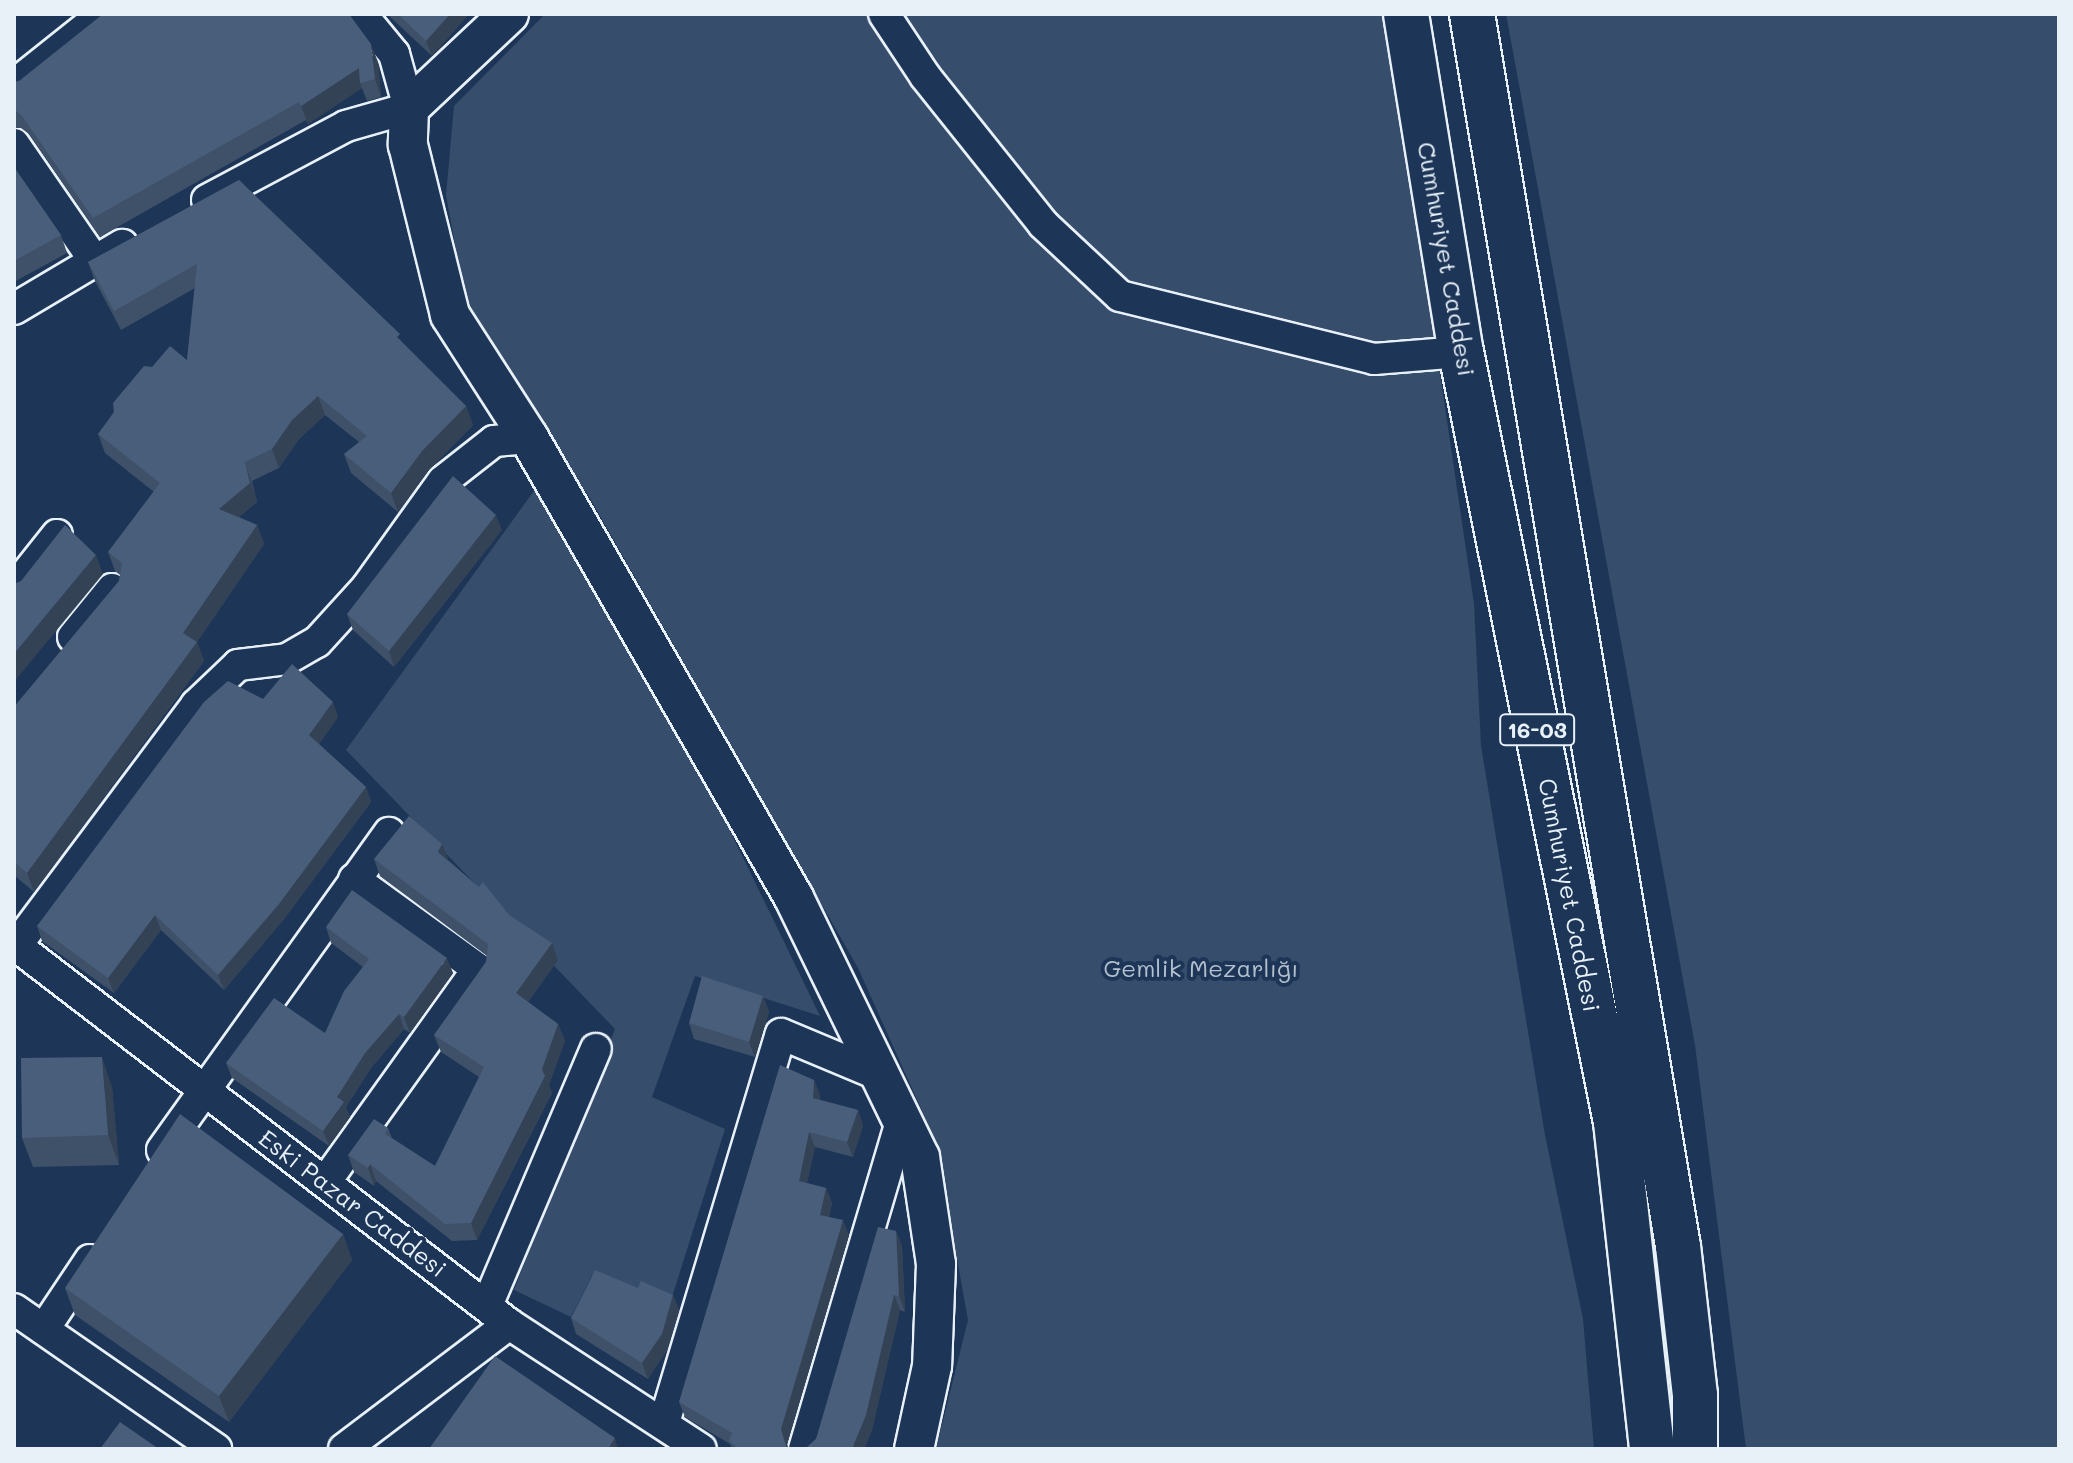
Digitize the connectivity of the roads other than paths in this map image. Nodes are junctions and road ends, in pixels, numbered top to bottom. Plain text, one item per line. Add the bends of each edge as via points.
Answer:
1 (103, 14) edge
2 (361, 14) edge
3 (509, 14) edge
4 (884, 14) edge
5 (1406, 14) edge
6 (1472, 14) edge
7 (14, 85) edge
8 (409, 108) junction
9 (14, 144) edge
10 (178, 215) edge
11 (150, 230) edge
12 (94, 260) junction
13 (14, 309) edge
14 (1461, 352) junction
15 (529, 438) junction
16 (57, 535) edge
17 (14, 589) edge
18 (112, 589) edge
19 (53, 662) edge
20 (389, 833) dead end
21 (354, 879) junction
22 (15, 945) edge
23 (596, 1049) dead end
24 (879, 1075) junction
25 (201, 1090) junction
26 (902, 1119) junction
27 (149, 1170) edge
28 (326, 1181) junction
29 (105, 1236) edge
30 (14, 1309) edge
31 (499, 1314) junction
32 (44, 1329) junction
33 (664, 1423) junction
34 (216, 1449) edge
35 (344, 1449) edge
36 (701, 1449) edge
37 (804, 1449) edge
38 (914, 1449) edge
39 (1652, 1449) edge
40 (1695, 1449) edge

1 - 7 street
2 - 8 street via 394,54
3 - 8 street
4 - 14 street via 925,76 1043,224 1120,296 1374,359
5 - 14 main road, Cumhuriyet Caddesi / 16-03
6 - 40 main road, Cumhuriyet Caddesi / 16-03 via 1678,1246 1695,1395
8 - 10 street via 346,126
8 - 15 street via 408,145 450,315
9 - 12 street
11 - 12 street
12 - 13 street
14 - 39 main road, Cumhuriyet Caddesi / 16-03 via 1616,1122
15 - 22 street via 494,441 443,481 367,587 317,642 287,659 238,665 196,705
15 - 24 street via 794,898
16 - 17 street
18 - 19 street
20 - 21 street
21 - 25 street
21 - 28 street via 478,969
22 - 25 street, Eski Pazar Caddesi
23 - 31 street
24 - 26 street
24 - 33 street via 781,1034
25 - 27 street
25 - 28 street, Eski Pazar Caddesi
26 - 37 street
26 - 38 street via 920,1157 936,1264 932,1366
28 - 31 street, Eski Pazar Caddesi
29 - 32 street
30 - 32 street
31 - 33 street, Eski Pazar Caddesi
31 - 35 street
32 - 34 street
33 - 36 street, Eski Pazar Caddesi

